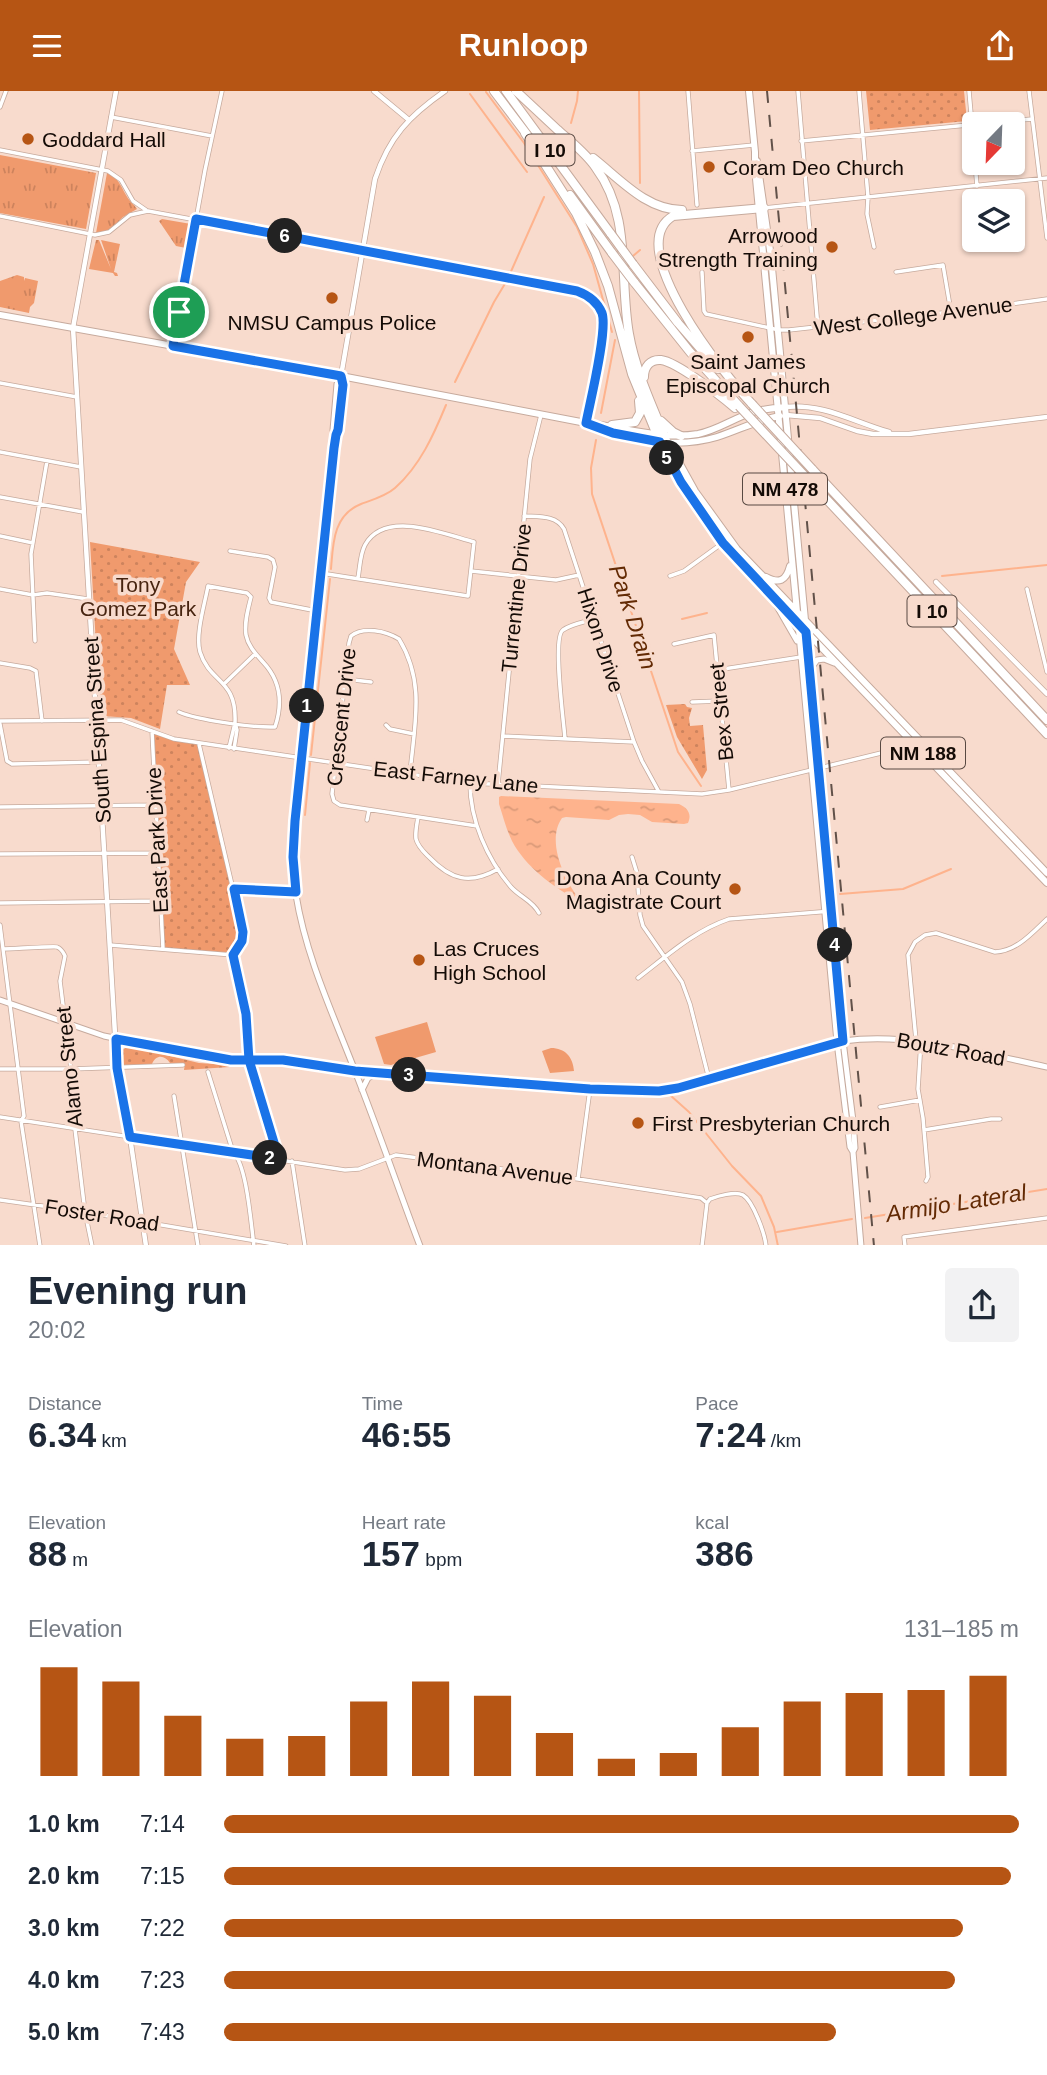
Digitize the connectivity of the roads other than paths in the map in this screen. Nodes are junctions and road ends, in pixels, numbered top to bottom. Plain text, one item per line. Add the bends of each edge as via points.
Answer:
1 (6, 91) edge
2 (116, 91) edge
3 (222, 91) edge
4 (374, 91) edge
5 (445, 91) edge
6 (494, 91) edge
7 (506, 91) edge
8 (516, 91) edge
9 (688, 91) edge
10 (750, 91) edge
11 (798, 91) edge
12 (859, 91) edge
13 (969, 91) edge
14 (1029, 91) edge
15 (0, 107) edge
16 (971, 112) edge
17 (111, 117) junction
18 (1032, 119) junction
19 (409, 120) junction
20 (1026, 120) edge
21 (962, 125) edge
22 (558, 130) junction
23 (525, 133) junction
24 (862, 135) junction
25 (212, 137) junction
26 (801, 141) junction
27 (755, 148) junction
28 (0, 150) edge
29 (692, 151) junction
30 (102, 169) junction
31 (976, 175) edge
32 (1041, 179) junction
33 (1047, 179) edge
34 (977, 186) junction
35 (868, 197) junction
36 (807, 203) junction
37 (696, 205) dead end
38 (760, 206) junction
39 (148, 211) junction
40 (0, 216) edge
41 (196, 219) junction
42 (90, 234) junction
43 (1047, 238) edge
44 (874, 247) dead end
45 (363, 251) junction
46 (702, 272) dead end
47 (896, 272) dead end
48 (1047, 299) edge
49 (951, 312) junction
50 (0, 316) edge
51 (74, 328) junction
52 (770, 328) junction
53 (818, 328) junction
54 (779, 330) junction
55 (173, 346) junction
56 (632, 374) junction
57 (341, 376) junction
58 (0, 383) edge
59 (734, 386) junction
60 (648, 393) junction
61 (77, 397) junction
62 (738, 408) junction
63 (782, 411) junction
64 (541, 414) junction
65 (1047, 417) edge
66 (657, 418) junction
67 (586, 423) junction
68 (612, 425) junction
69 (893, 433) junction
70 (681, 436) junction
71 (662, 439) junction
72 (0, 452) edge
73 (47, 461) junction
74 (81, 467) junction
75 (0, 497) edge
76 (39, 504) junction
77 (83, 512) junction
78 (524, 516) junction
79 (0, 536) edge
80 (726, 541) junction
81 (33, 543) junction
82 (230, 551) dead end
83 (792, 561) junction
84 (471, 571) junction
85 (759, 572) junction
86 (321, 573) junction
87 (579, 575) junction
88 (670, 576) dead end
89 (518, 577) junction
90 (358, 578) junction
91 (936, 582) dead end
92 (0, 589) edge
93 (1027, 589) dead end
94 (33, 595) junction
95 (770, 596) junction
96 (88, 599) junction
97 (317, 611) junction
98 (797, 612) junction
99 (594, 619) junction
100 (801, 622) junction
101 (806, 632) junction
102 (35, 641) dead end
103 (674, 644) dead end
104 (800, 649) junction
105 (256, 654) junction
106 (801, 657) junction
107 (0, 663) edge
108 (835, 663) junction
109 (717, 670) junction
110 (809, 671) junction
111 (1047, 672) edge
112 (345, 679) junction
113 (371, 682) dead end
114 (224, 684) junction
115 (1047, 694) edge
116 (720, 701) junction
117 (692, 702) dead end
118 (179, 712) dead end
119 (1047, 720) edge
120 (42, 721) junction
121 (96, 721) junction
122 (0, 722) edge
123 (235, 723) junction
124 (386, 725) dead end
125 (152, 731) junction
126 (414, 734) junction
127 (1047, 734) edge
128 (502, 736) junction
129 (565, 739) junction
130 (634, 742) junction
131 (198, 744) junction
132 (923, 744) junction
133 (914, 745) junction
134 (232, 749) junction
135 (301, 759) junction
136 (99, 762) junction
137 (336, 763) junction
138 (815, 770) junction
139 (410, 774) junction
140 (470, 783) junction
141 (498, 784) junction
142 (729, 790) junction
143 (659, 792) junction
144 (156, 805) junction
145 (103, 806) junction
146 (0, 807) edge
147 (369, 810) junction
148 (418, 817) junction
149 (367, 820) dead end
150 (477, 826) junction
151 (104, 853) junction
152 (158, 853) junction
153 (0, 854) edge
154 (632, 857) dead end
155 (498, 869) junction
156 (1047, 873) edge
157 (1047, 883) edge
158 (234, 889) junction
159 (296, 892) junction
160 (107, 901) junction
161 (160, 901) junction
162 (0, 903) edge
163 (828, 911) junction
164 (539, 913) dead end
165 (1047, 919) edge
166 (0, 925) edge
167 (110, 945) junction
168 (3, 949) junction
169 (163, 949) junction
170 (233, 955) junction
171 (665, 957) junction
172 (638, 978) dead end
173 (0, 1000) edge
174 (9, 1002) junction
175 (65, 1023) junction
176 (116, 1039) junction
177 (918, 1040) junction
178 (840, 1041) junction
179 (346, 1049) junction
180 (249, 1060) junction
181 (183, 1065) dead end
182 (1047, 1067) edge
183 (117, 1068) junction
184 (335, 1068) junction
185 (0, 1069) edge
186 (19, 1069) junction
187 (71, 1069) junction
188 (355, 1071) junction
189 (208, 1072) dead end
190 (378, 1072) junction
191 (709, 1079) junction
192 (590, 1089) junction
193 (362, 1090) junction
194 (174, 1095) dead end
195 (919, 1101) junction
196 (880, 1107) dead end
197 (0, 1117) edge
198 (1000, 1119) dead end
199 (21, 1121) junction
200 (75, 1129) junction
201 (924, 1130) junction
202 (130, 1137) junction
203 (183, 1145) junction
204 (233, 1152) junction
205 (388, 1158) junction
206 (279, 1159) junction
207 (292, 1161) junction
208 (578, 1179) junction
209 (926, 1181) dead end
210 (0, 1200) edge
211 (707, 1203) junction
212 (34, 1204) junction
213 (86, 1212) junction
214 (1047, 1218) edge
215 (142, 1221) junction
216 (195, 1230) junction
217 (253, 1243) edge
218 (40, 1245) edge
219 (92, 1245) edge
220 (146, 1245) edge
221 (198, 1245) edge
222 (286, 1245) edge
223 (305, 1245) edge
224 (420, 1245) edge
225 (702, 1245) edge
226 (766, 1245) edge
227 (861, 1245) edge
228 (905, 1245) edge

1 - 15 street
2 - 17 street, South Espina Street
3 - 25 street
4 - 19 street
5 - 19 street
6 - 23 highway, I 10
7 - 59 highway, I 10, bridge via 678,323
8 - 22 highway
9 - 29 street
10 - 27 main road, NM 478
11 - 26 street
12 - 24 street
13 - 16 street
14 - 18 street
17 - 25 street
17 - 30 street, South Espina Street
18 - 20 street
18 - 32 street
19 - 45 street via 380,164
21 - 24 street
22 - 38 highway via 659,207
22 - 60 highway via 595,166 612,196 621,229 629,332
23 - 56 highway via 595,251
23 - 62 highway, I 10, bridge via 634,282
24 - 26 street
24 - 35 street
25 - 41 street
26 - 36 street
27 - 29 street
27 - 38 main road, NM 478
28 - 30 street
29 - 37 street
30 - 39 street via 121,180 133,201
30 - 42 street, South Espina Street
31 - 34 street
32 - 33 street
32 - 34 street
32 - 43 street
34 - 35 street
35 - 36 street
35 - 44 street
36 - 38 street
36 - 53 street
38 - 52 main road, NM 478
38 - 54 main road, NM 478
38 - 59 highway via 677,215 663,224 657,237 662,268 681,307
39 - 41 street
39 - 42 street via 130,215 106,233
40 - 42 street
41 - 45 street
41 - 55 street
42 - 51 street, South Espina Street
45 - 57 street
45 - 67 street via 587,295 601,311 603,333
46 - 52 street, West College Avenue via 706,314
47 - 49 street via 943,265
48 - 49 street, West College Avenue
49 - 53 street, West College Avenue
50 - 51 main road
51 - 55 main road
51 - 61 street, South Espina Street
52 - 54 street, West College Avenue
52 - 63 main road, NM 478
53 - 54 street, West College Avenue
54 - 63 main road, NM 478
55 - 57 main road
56 - 68 highway via 640,413 631,424
56 - 71 highway
57 - 64 main road
57 - 86 main road
58 - 61 street
59 - 119 highway, I 10, bridge
60 - 62 highway via 645,369 662,360
60 - 66 highway
61 - 74 street, South Espina Street
62 - 127 highway, I 10, bridge
63 - 69 street via 857,431
63 - 69 street via 807,407 834,412
63 - 70 main road via 753,412 713,430
63 - 71 main road via 704,440
63 - 83 main road, NM 478
63 - 100 main road, NM 478
64 - 67 main road
64 - 78 street, Turrentine Drive
65 - 69 street
66 - 70 highway
66 - 71 highway
67 - 68 main road
67 - 71 main road via 613,433
68 - 71 main road
70 - 71 main road
71 - 80 main road, NM 188 via 681,482
72 - 73 street
73 - 74 street
73 - 76 street
74 - 77 street, South Espina Street
75 - 76 street
76 - 77 street
76 - 81 street
77 - 96 street, South Espina Street
78 - 87 street, Hixon Drive via 562,524
78 - 89 street, Turrentine Drive
79 - 81 street
80 - 85 main road, NM 188
80 - 88 street
80 - 95 main road, NM 188
81 - 94 street
82 - 97 street via 274,560 271,602
83 - 85 main road via 780,581
83 - 98 main road, NM 478
84 - 89 street
84 - 90 street via 468,596
84 - 90 street via 474,542 421,527 397,526 369,539
85 - 98 main road, NM 188
86 - 90 street
86 - 97 main road
87 - 89 street via 556,580
87 - 99 street, Hixon Drive
89 - 128 street, Turrentine Drive
91 - 115 street
92 - 94 street
93 - 111 street
94 - 96 street
94 - 102 street
95 - 100 main road, NM 188
95 - 104 main road
96 - 121 street, South Espina Street
97 - 135 main road
98 - 100 main road, NM 188
99 - 129 street via 563,630 558,637
99 - 130 street, Hixon Drive
100 - 101 main road, NM 478
100 - 104 main road, NM 478
100 - 132 main road, NM 188
101 - 108 main road, NM 188
101 - 110 main road, NM 478
103 - 109 street, Bex Street via 714,635
104 - 106 main road, NM 478
105 - 114 street
105 - 114 street via 246,632 251,597 208,586 198,647
105 - 123 street via 279,685 275,727
106 - 109 street
106 - 138 main road, NM 478
107 - 120 street via 36,671
108 - 110 main road via 817,660
108 - 133 main road, NM 188
109 - 116 street, Bex Street
110 - 138 main road, NM 478
112 - 113 street
112 - 126 street, Crescent Drive via 349,643 355,632 367,630 399,639 416,681
112 - 137 street, Crescent Drive
114 - 123 street via 234,700
116 - 117 street
116 - 142 street, Bex Street
118 - 123 street
120 - 121 street, East Farney Lane
120 - 122 street, East Farney Lane
121 - 125 street, East Farney Lane via 121,720
121 - 136 street, South Espina Street
122 - 136 street via 6,761 12,764
123 - 134 street
124 - 126 street
125 - 131 street, East Farney Lane
125 - 144 street, East Park Drive
126 - 139 street, Crescent Drive
128 - 129 street
128 - 141 street, Turrentine Drive
129 - 130 street
130 - 143 street, Hixon Drive
131 - 134 street, East Farney Lane
131 - 158 street
132 - 133 street, East Farney Lane
132 - 156 main road, NM 188
133 - 138 street, East Farney Lane
133 - 157 main road, NM 188
134 - 135 street, East Farney Lane
135 - 137 street, East Farney Lane
135 - 159 main road via 294,840
136 - 145 street, South Espina Street
137 - 139 street, East Farney Lane
137 - 147 street, Crescent Drive via 334,801
138 - 142 street, East Farney Lane
138 - 163 main road, NM 478
139 - 140 street, East Farney Lane
140 - 141 street, East Farney Lane
140 - 150 street
141 - 143 street, East Farney Lane
142 - 143 street, East Farney Lane
144 - 145 street
144 - 152 street, East Park Drive
145 - 146 street
145 - 151 street, South Espina Street
147 - 148 street, Crescent Drive
147 - 149 street
148 - 150 street, Crescent Drive
148 - 155 street via 417,841 440,869 461,878
150 - 155 street
151 - 152 street
151 - 153 street
151 - 160 street, South Espina Street
152 - 161 street, East Park Drive
154 - 171 street via 643,926
155 - 164 street
158 - 159 street
158 - 170 street via 243,932
159 - 179 main road via 307,942
160 - 161 street
160 - 162 street
160 - 167 street, South Espina Street
161 - 169 street, East Park Drive
163 - 171 street via 729,919 700,931
163 - 178 main road, NM 478
165 - 177 street via 1016,947 1003,952 936,933 915,942 908,955
166 - 168 street
167 - 169 street
167 - 176 street, South Espina Street
168 - 174 street
168 - 175 street, Alamo Street via 53,946 62,950
169 - 170 street
170 - 180 street via 246,1014
171 - 172 street
171 - 191 street via 687,994
173 - 174 main road, Boutz Road
174 - 175 main road, Boutz Road
174 - 186 street
175 - 176 main road, Boutz Road
175 - 187 street, Alamo Street
176 - 180 main road, Boutz Road via 212,1058
176 - 183 street, South Espina Street
177 - 178 main road, Boutz Road
177 - 182 main road, Boutz Road
177 - 195 street
178 - 191 main road, Boutz Road
178 - 227 main road, NM 478 via 853,1121
179 - 184 main road via 343,1062
179 - 188 main road
180 - 184 main road, Boutz Road
180 - 206 street
181 - 183 street
183 - 187 street
183 - 202 street, South Espina Street
184 - 188 main road, Boutz Road
185 - 186 street
186 - 187 street
186 - 199 street
187 - 200 street, Alamo Street
188 - 190 main road, Boutz Road
188 - 193 main road
189 - 204 street
190 - 192 main road, Boutz Road
190 - 193 main road
191 - 192 main road, Boutz Road via 659,1091
192 - 208 street
193 - 205 main road
194 - 203 street
195 - 196 street
195 - 201 street
197 - 199 street, Montana Avenue
198 - 201 street
199 - 200 street, Montana Avenue
199 - 212 street
200 - 202 street, Montana Avenue
200 - 213 street, Alamo Street
201 - 209 street
202 - 203 street, Montana Avenue
202 - 215 street, South Espina Street
203 - 204 street, Montana Avenue
203 - 216 street
204 - 206 street, Montana Avenue
204 - 217 street via 247,1192
205 - 207 street, Montana Avenue via 354,1170
205 - 208 street, Montana Avenue
205 - 224 main road
206 - 207 street, Montana Avenue
207 - 223 street
208 - 211 street, Montana Avenue via 701,1198
210 - 212 street, Foster Road
211 - 225 street
211 - 226 street via 712,1197 743,1195
212 - 213 street, Foster Road
212 - 218 street
213 - 215 street, Foster Road
213 - 219 street, Alamo Street
214 - 228 street via 904,1237
215 - 216 street, Foster Road
215 - 220 street, South Espina Street
216 - 217 street, Foster Road
216 - 221 street
217 - 222 street, Foster Road

